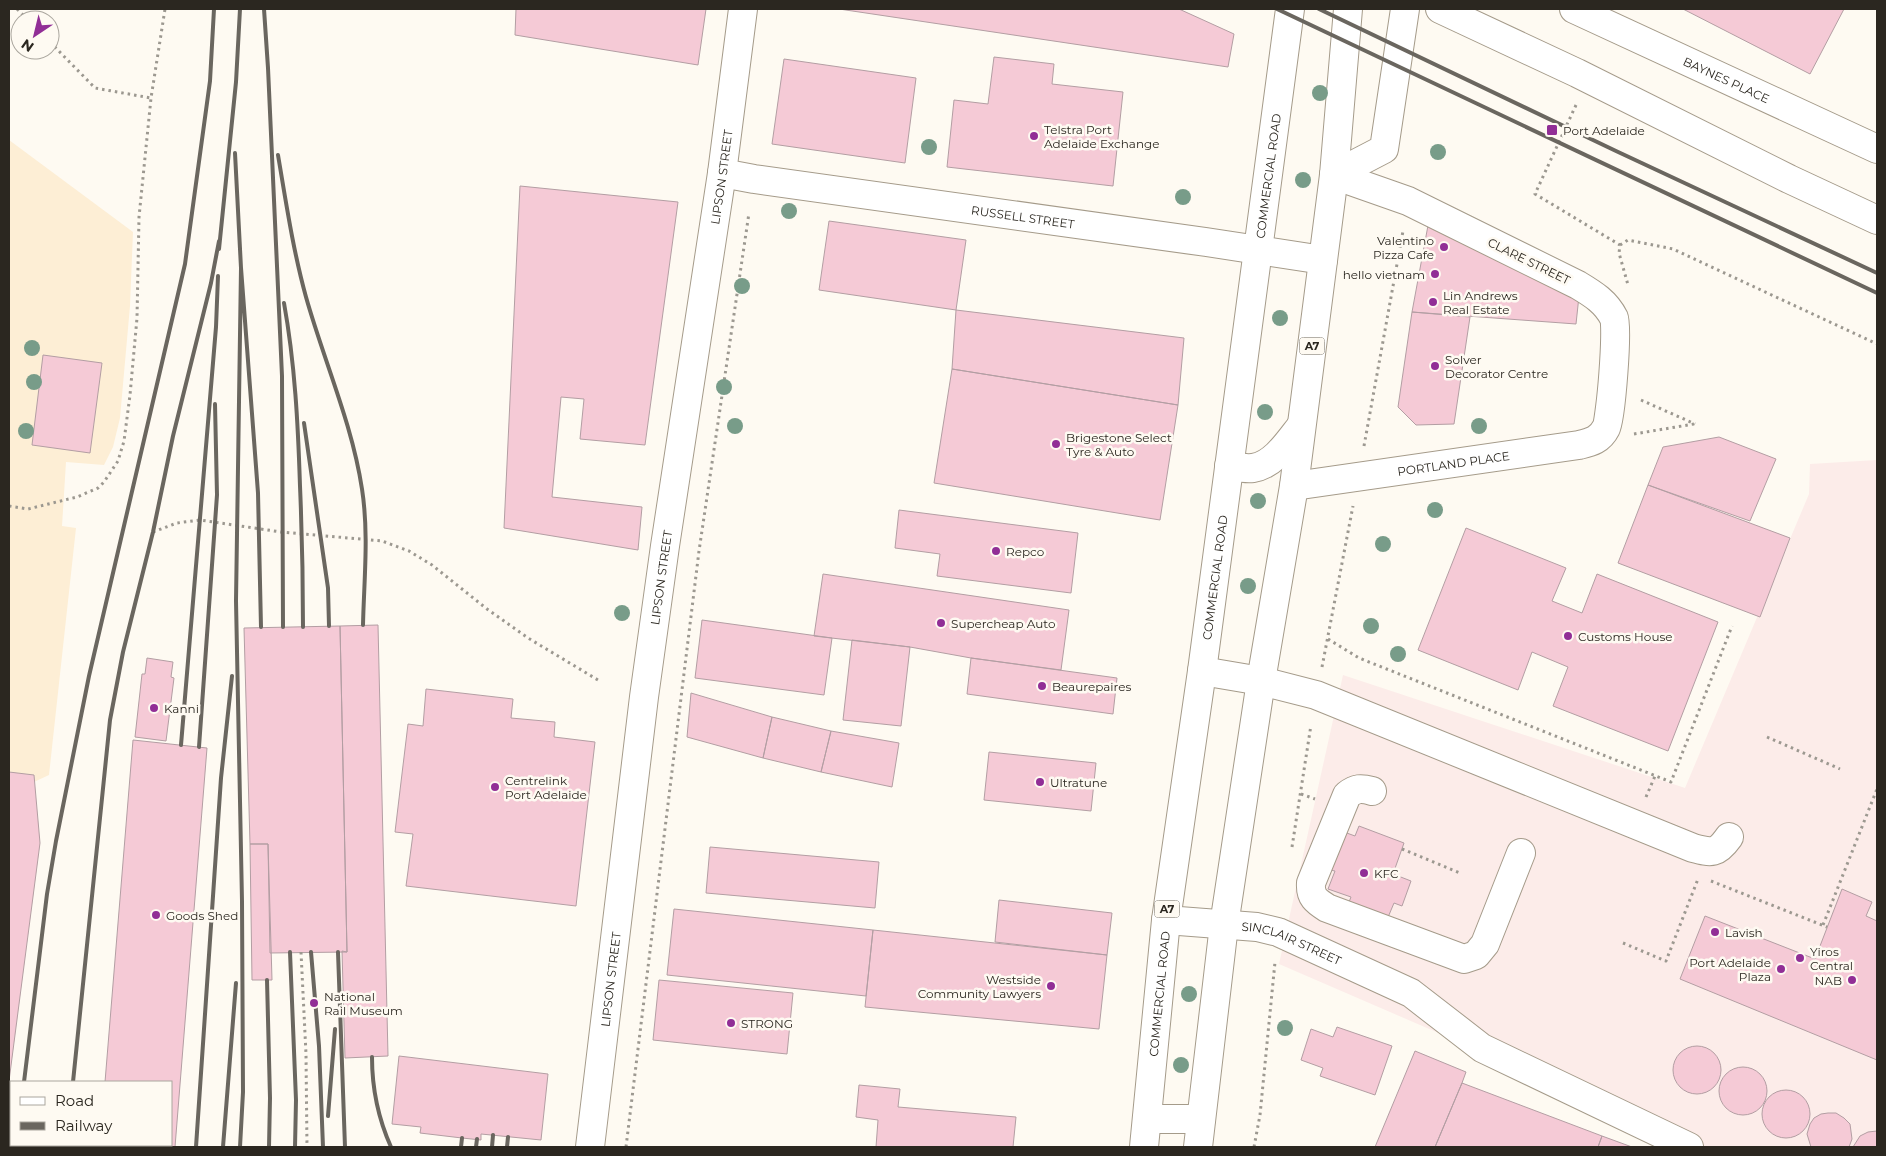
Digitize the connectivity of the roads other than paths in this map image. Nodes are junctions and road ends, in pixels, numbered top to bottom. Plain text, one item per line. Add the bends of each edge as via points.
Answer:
1 (743, 9) edge
2 (1290, 9) edge
3 (1348, 9) edge
4 (1405, 9) edge
5 (1440, 9) edge
6 (1574, 9) edge
7 (1877, 149) edge
8 (722, 173) junction
9 (1334, 175) junction
10 (1877, 220) edge
11 (1258, 250) junction
12 (1323, 260) junction
13 (1301, 426) junction
14 (1602, 434) joint
15 (1229, 466) junction
16 (1294, 486) junction
17 (1202, 671) junction
18 (1261, 681) junction
19 (1372, 791) dead end
20 (1729, 837) dead end
21 (1521, 853) dead end
22 (1166, 920) junction
23 (1224, 925) junction
24 (1147, 1119) junction
25 (1201, 1119) junction
26 (590, 1147) edge
27 (1144, 1147) edge
28 (1198, 1147) edge
29 (1689, 1147) edge

1 - 8 street, LIPSON STREET
2 - 11 street, COMMERCIAL ROAD / A7
3 - 9 street, A7
4 - 9 street via 1384,149
5 - 10 street
6 - 7 street, BAYNES PLACE
8 - 11 street, RUSSELL STREET
8 - 26 street, LIPSON STREET via 644,697
9 - 12 street, A7
9 - 14 street, CLARE STREET via 1408,202 1569,280 1601,299 1615,319 1616,333
11 - 12 street, RUSSELL STREET
11 - 15 street, COMMERCIAL ROAD / A7
12 - 13 street, A7
13 - 15 street via 1277,456 1265,464 1254,468
13 - 16 street, A7
14 - 16 street, PORTLAND PLACE via 1579,445
15 - 17 street, COMMERCIAL ROAD / A7
16 - 18 street, A7
17 - 18 street
17 - 22 street, COMMERCIAL ROAD / A7
18 - 20 street via 1316,695 1693,848 1710,852 1722,848
18 - 23 street, A7
19 - 21 street via 1354,789 1347,795 1311,883 1310,892 1326,908 1464,959 1476,955 1485,944
22 - 23 street, SINCLAIR STREET
22 - 24 street, COMMERCIAL ROAD / A7
23 - 25 street, A7
23 - 29 street, SINCLAIR STREET via 1278,932 1411,992 1482,1048
24 - 25 street
24 - 27 street, COMMERCIAL ROAD / A7
25 - 28 street, A7

